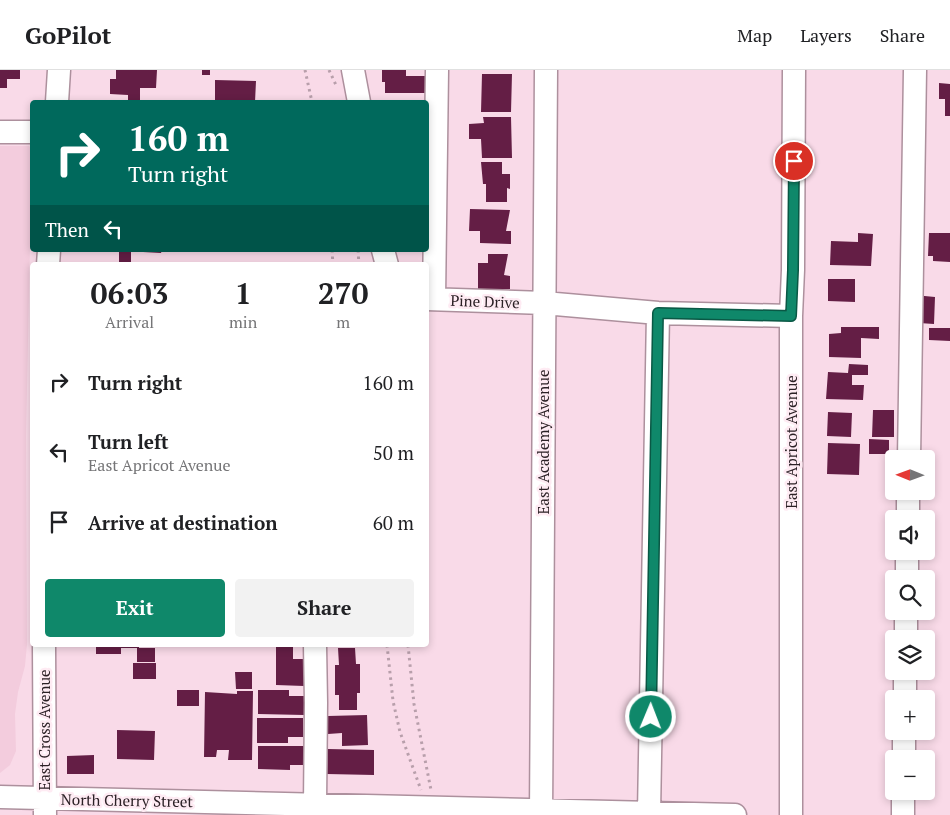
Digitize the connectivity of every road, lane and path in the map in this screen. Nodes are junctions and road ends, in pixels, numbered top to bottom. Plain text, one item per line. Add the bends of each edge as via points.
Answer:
1 (59, 70) edge
2 (304, 70) edge
3 (353, 70) edge
4 (437, 70) edge
5 (546, 70) edge
6 (794, 70) edge
7 (915, 70) edge
8 (57, 100) edge
9 (312, 100) edge
10 (359, 100) edge
11 (0, 132) edge
12 (30, 132) edge
13 (430, 299) edge
14 (544, 304) junction
15 (658, 313) junction
16 (791, 316) junction
17 (909, 450) edge
18 (44, 647) edge
19 (314, 647) edge
20 (387, 647) edge
21 (408, 647) edge
22 (0, 797) edge
23 (903, 800) edge
24 (315, 805) junction
25 (45, 806) edge
26 (425, 808) junction
27 (286, 810) edge
28 (374, 811) edge
29 (541, 813) edge
30 (649, 813) junction
31 (735, 815) edge
32 (791, 815) edge
33 (903, 815) edge

1 - 8 street
2 - 9 path
3 - 10 street
4 - 13 street
5 - 14 street, East Academy Avenue
6 - 16 street, East Apricot Avenue
7 - 17 street
11 - 12 street
13 - 14 street, Pine Drive
14 - 15 street, Pine Drive
14 - 29 street, East Academy Avenue
15 - 16 street, Pine Drive
15 - 30 street
16 - 32 street, East Apricot Avenue
18 - 25 street, East Cross Avenue
19 - 24 street
20 - 26 path via 400,732 415,769
21 - 26 path via 414,704 431,790
22 - 25 street, North Cherry Street
23 - 33 street
24 - 27 street, North Cherry Street
24 - 28 street, North Cherry Street
25 - 27 street, North Cherry Street
26 - 28 street, North Cherry Street
26 - 29 street, North Cherry Street
29 - 30 street, North Cherry Street
30 - 31 street, North Cherry Street

